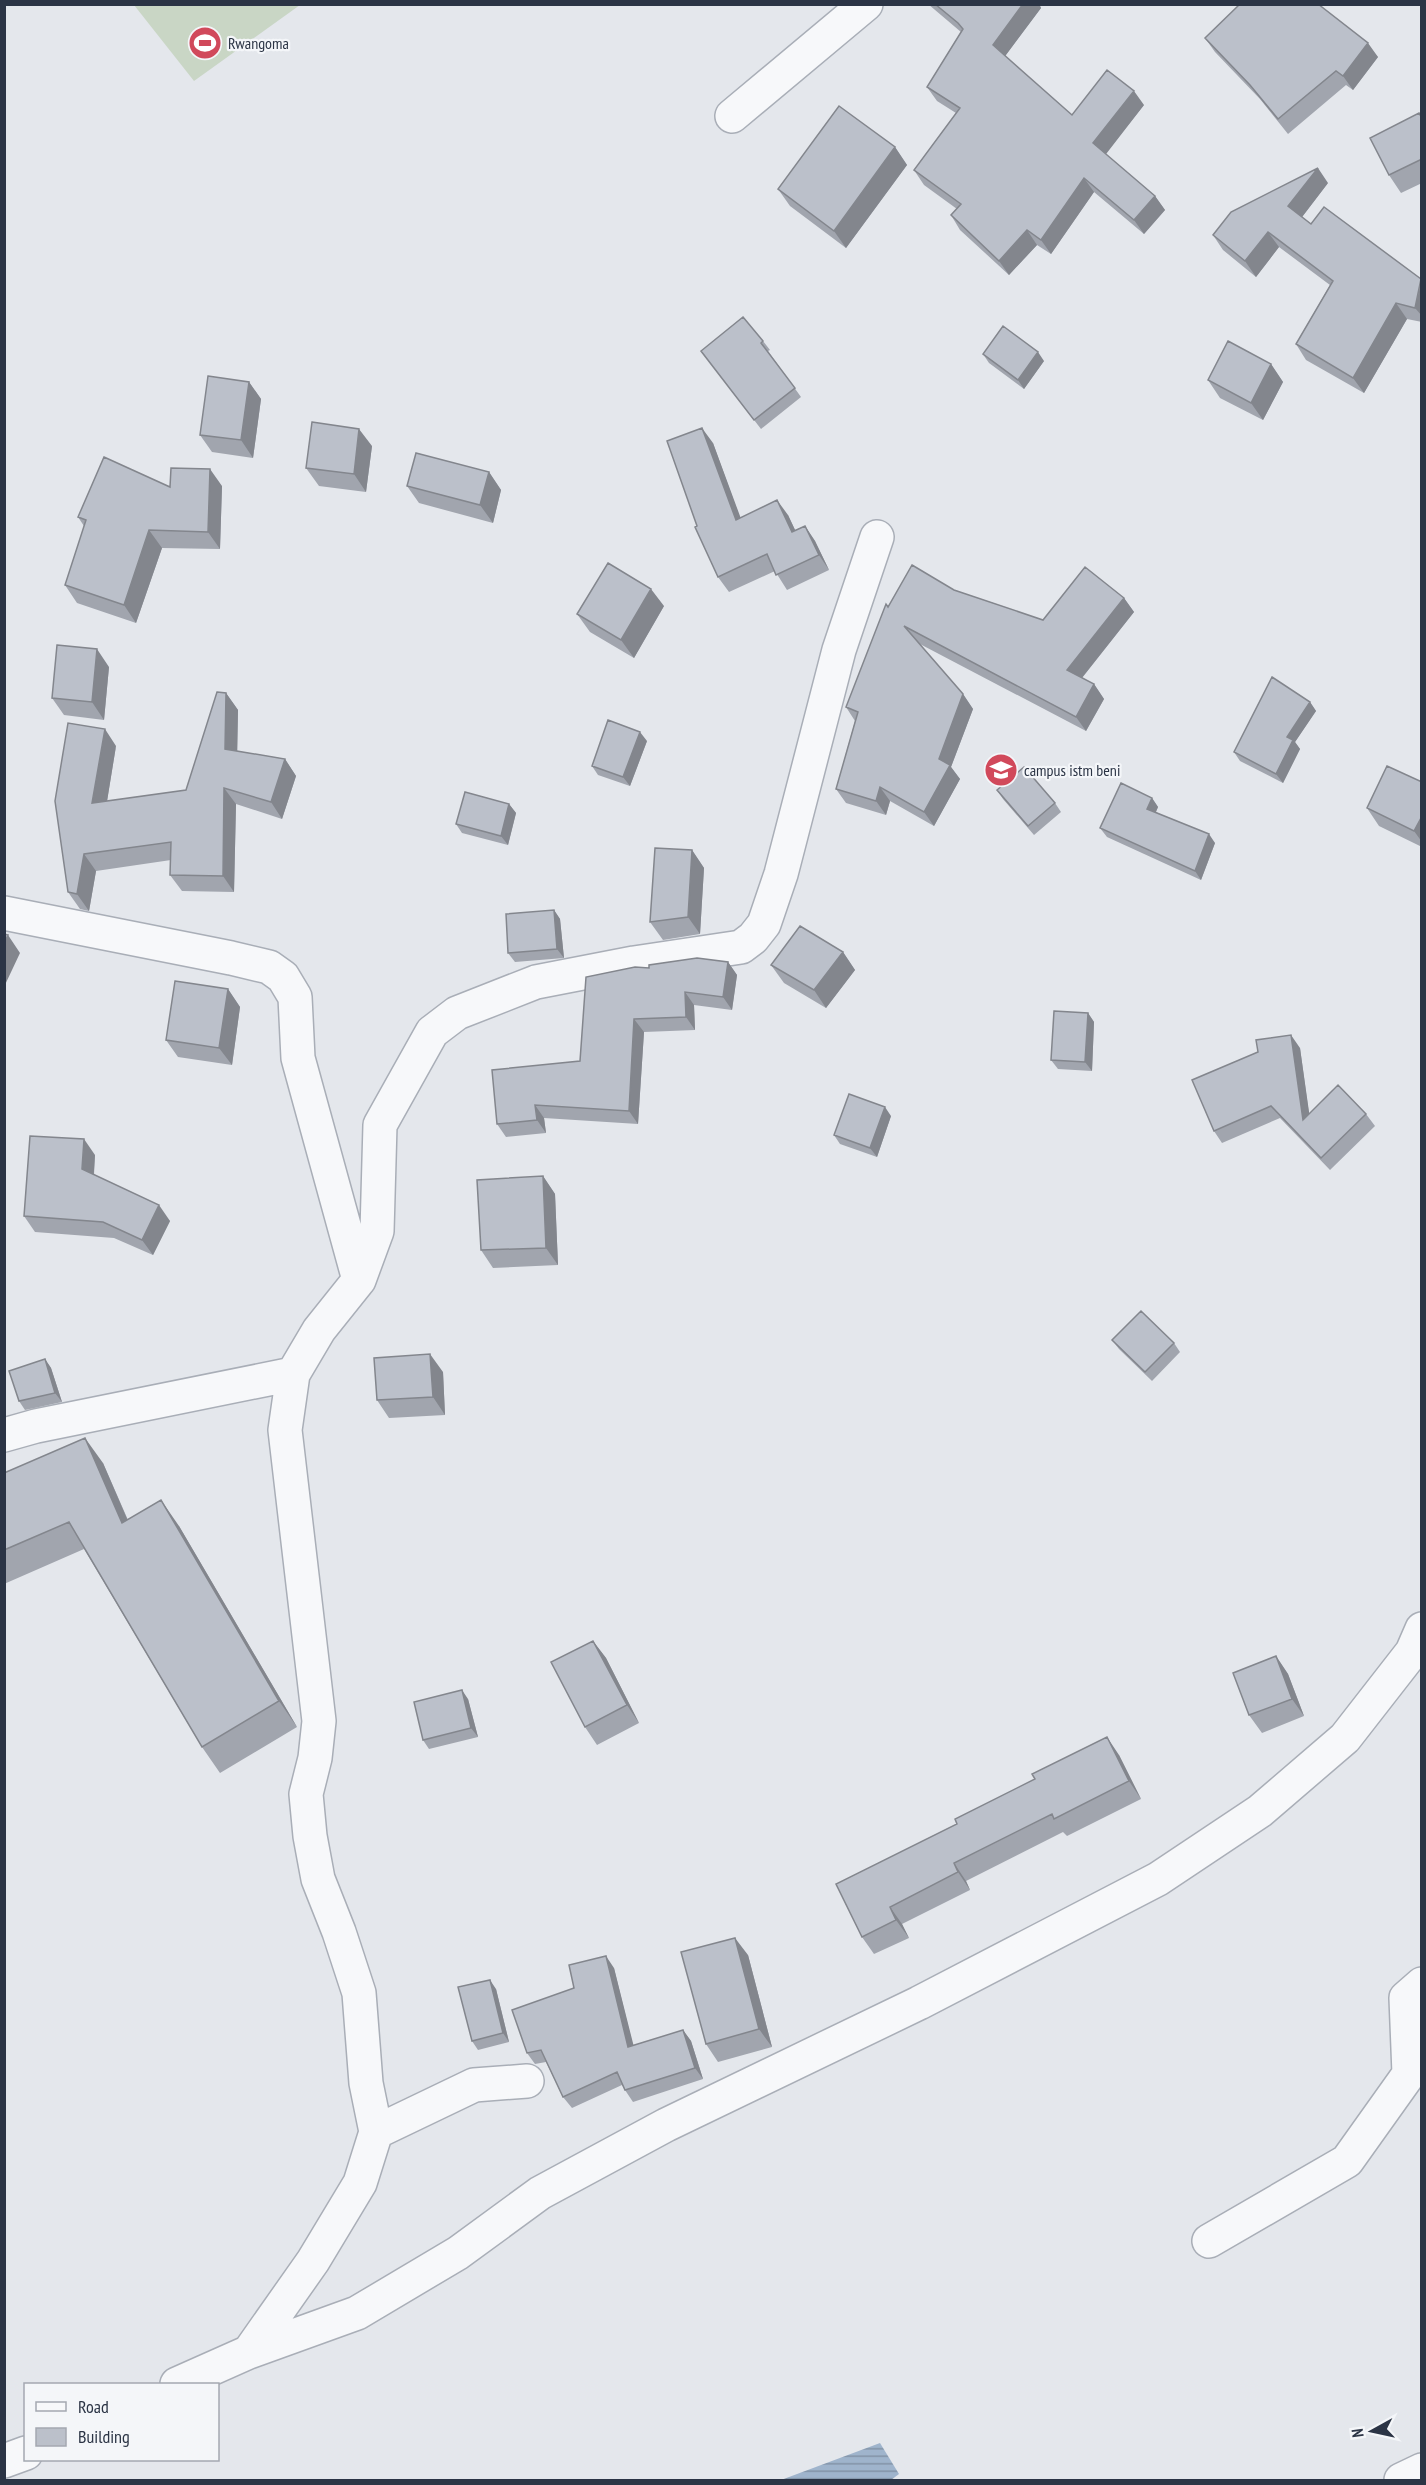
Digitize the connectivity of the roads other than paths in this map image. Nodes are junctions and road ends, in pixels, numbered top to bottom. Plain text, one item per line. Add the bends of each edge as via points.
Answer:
1 (866, 4) edge
2 (732, 116) dead end
3 (877, 537) dead end
4 (4, 913) edge
5 (358, 1281) junction
6 (292, 1374) junction
7 (4, 1434) edge
8 (1422, 1629) edge
9 (1422, 1984) edge
10 (1415, 2077) edge
11 (528, 2081) dead end
12 (376, 2132) junction
13 (1209, 2241) dead end
14 (249, 2352) junction
15 (181, 2383) edge
16 (24, 2454) edge
17 (4, 2461) edge
18 (1422, 2470) edge
19 (1401, 2481) edge

1 - 2 street
3 - 5 street via 839,650 781,874 764,924 741,947 536,982 457,1013 432,1032 380,1125 377,1231
4 - 5 street via 231,958 269,967 283,977 295,997 298,1058
5 - 6 street via 319,1330
6 - 7 street
6 - 12 street via 285,1430 319,1721 306,1794 310,1836 318,1879 359,1993 366,2083
8 - 14 street via 1412,1652 1345,1738 1260,1811 1158,1879 919,2003 666,2125 540,2193 459,2253 357,2313
9 - 10 street via 1406,1998
10 - 13 street via 1347,2161
11 - 12 street via 474,2085
12 - 14 street via 360,2183 313,2261
14 - 15 street
16 - 17 street
18 - 19 street

